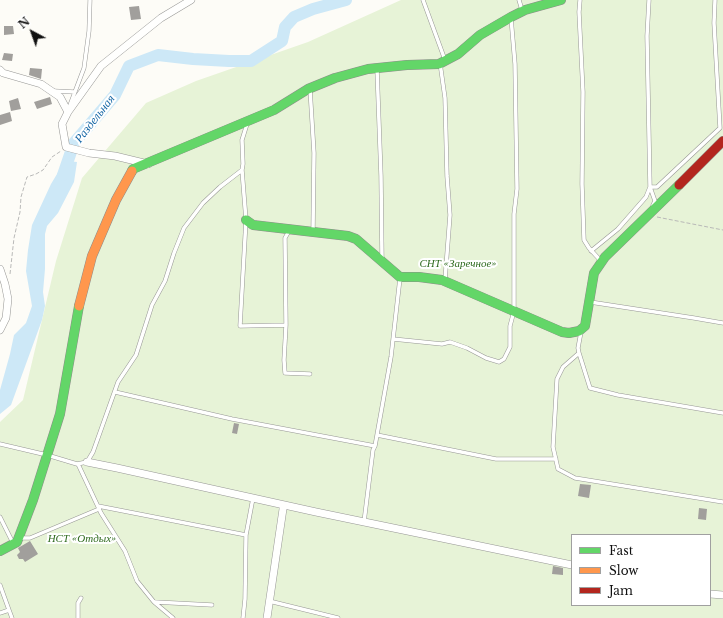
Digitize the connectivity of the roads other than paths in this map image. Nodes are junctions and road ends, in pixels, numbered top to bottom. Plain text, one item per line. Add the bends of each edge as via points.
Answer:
1 (90, 0) edge
2 (191, 0) edge
3 (423, 0) edge
4 (519, 0) edge
5 (561, 0) edge
6 (580, 0) edge
7 (649, 0) edge
8 (715, 0) edge
9 (522, 11) junction
10 (511, 17) junction
11 (443, 62) junction
12 (377, 68) junction
13 (0, 70) edge
14 (310, 88) junction
15 (52, 91) junction
16 (75, 92) junction
17 (68, 112) junction
18 (719, 115) junction
19 (723, 120) edge
20 (247, 122) junction
21 (723, 141) edge
22 (148, 164) junction
23 (242, 170) junction
24 (650, 188) junction
25 (650, 213) junction
26 (246, 220) junction
27 (290, 229) junction
28 (313, 232) junction
29 (591, 250) junction
30 (602, 261) junction
31 (382, 262) junction
32 (0, 269) edge
33 (400, 277) junction
34 (445, 282) junction
35 (589, 302) junction
36 (514, 312) junction
37 (723, 323) edge
38 (286, 325) junction
39 (582, 328) junction
40 (0, 330) edge
41 (393, 339) junction
42 (579, 353) junction
43 (310, 374) dead end
44 (115, 392) junction
45 (723, 413) edge
46 (377, 435) junction
47 (0, 444) edge
48 (375, 446) junction
49 (47, 455) junction
50 (556, 459) junction
51 (87, 462) junction
52 (78, 464) junction
53 (253, 498) junction
54 (723, 502) edge
55 (282, 505) junction
56 (98, 507) junction
57 (0, 517) edge
58 (364, 522) junction
59 (246, 535) junction
60 (16, 541) junction
61 (0, 552) edge
62 (571, 565) edge
63 (0, 585) edge
64 (711, 594) edge
65 (723, 595) edge
66 (81, 598) dead end
67 (268, 600) junction
68 (154, 602) junction
69 (212, 605) dead end
70 (9, 610) junction
71 (0, 613) edge
72 (12, 618) edge
73 (78, 618) edge
74 (173, 618) edge
75 (243, 618) edge
76 (266, 618) edge
77 (338, 618) edge

1 - 16 lane via 84,68
2 - 17 street via 161,18 101,66
3 - 11 lane
4 - 9 lane
5 - 9 street
6 - 29 lane via 584,240
7 - 24 lane via 647,36
8 - 18 lane
9 - 10 street
10 - 11 street via 480,35 458,54
10 - 36 lane via 515,64 517,166 514,214
11 - 12 street
11 - 34 lane via 450,215
12 - 14 street via 335,78
12 - 31 lane
13 - 15 street via 41,84
14 - 20 street via 274,110
14 - 28 lane via 314,153
15 - 16 lane
15 - 17 street via 60,96
16 - 17 lane
17 - 22 street via 62,124 66,147
18 - 19 lane
18 - 24 lane via 720,128 657,187
20 - 22 street
20 - 23 lane via 242,140
21 - 25 street
22 - 49 street via 133,169 116,200 92,256 78,310 60,414
23 - 26 lane
23 - 44 lane via 203,203 184,228 165,281 152,304 136,355 118,382
24 - 25 lane via 655,201
24 - 29 lane via 646,197 618,230
25 - 30 street
26 - 27 street via 253,225
26 - 38 lane via 240,326
27 - 28 street
27 - 38 lane via 285,238
28 - 31 street via 348,236
29 - 30 lane
30 - 35 street via 594,273
31 - 33 street
32 - 40 street via 8,299 6,318
33 - 34 street via 419,277
33 - 41 lane
34 - 36 street
35 - 37 lane
35 - 39 street via 585,326
36 - 39 street via 562,332 569,333
36 - 41 lane via 510,326 510,347 504,359 499,362 450,342 442,344
38 - 43 lane via 285,373
39 - 42 lane
41 - 46 lane
42 - 45 lane via 590,388
42 - 50 lane via 563,367 557,379 553,447
44 - 48 lane via 232,419
44 - 51 lane
46 - 48 lane
46 - 50 lane via 496,459
47 - 49 lane
48 - 58 lane
49 - 52 lane
49 - 60 street via 33,500
50 - 54 lane via 558,469 575,478
51 - 52 lane
51 - 53 street
52 - 56 lane
53 - 55 street
53 - 59 lane
55 - 58 street
55 - 67 street
56 - 59 lane
56 - 60 lane via 30,538
56 - 68 lane via 125,551 137,581
57 - 60 lane
58 - 62 street
59 - 75 lane via 246,599
60 - 61 street
63 - 70 lane
64 - 65 street
66 - 73 lane via 78,603
67 - 76 street
67 - 77 lane
68 - 69 lane
68 - 74 lane
70 - 71 lane
70 - 72 lane

